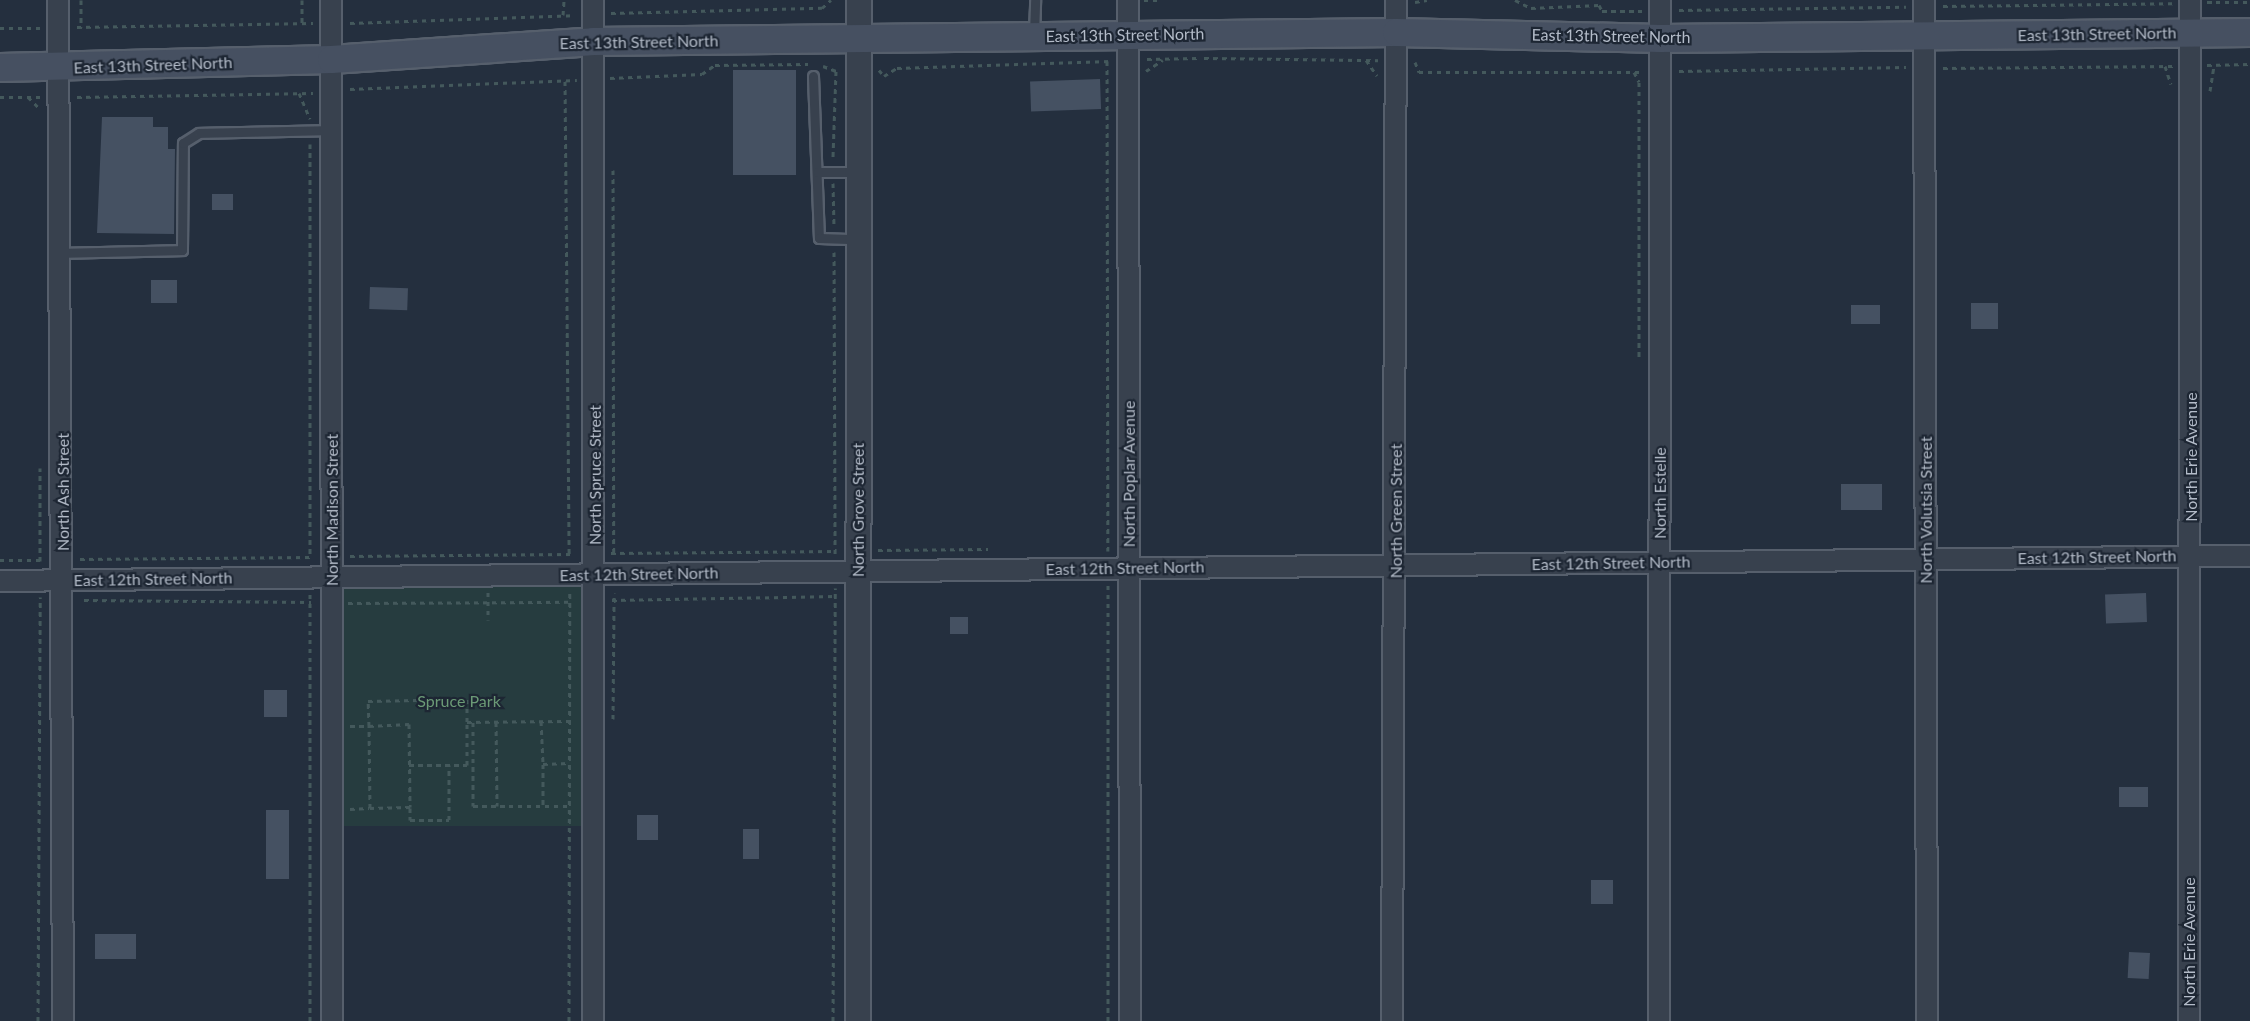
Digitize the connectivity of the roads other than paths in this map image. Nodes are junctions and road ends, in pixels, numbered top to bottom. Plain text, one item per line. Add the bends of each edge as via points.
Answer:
1 (58, 0) edge
2 (331, 0) edge
3 (859, 0) edge
4 (1035, 0) edge
5 (1128, 0) edge
6 (1396, 0) edge
7 (2190, 1) edge
8 (1924, 3) edge
9 (1660, 5) edge
10 (593, 7) edge
11 (1396, 32) junction
12 (2250, 32) edge
13 (2189, 33) junction
14 (1034, 36) junction
15 (1924, 36) junction
16 (859, 38) junction
17 (1660, 38) junction
18 (593, 41) junction
19 (1128, 47) junction
20 (331, 59) junction
21 (0, 67) edge
22 (57, 68) junction
23 (813, 76) dead end
24 (330, 130) junction
25 (818, 172) junction
26 (859, 172) junction
27 (859, 239) junction
28 (61, 253) junction
29 (2192, 556) junction
30 (2250, 556) edge
31 (1927, 559) junction
32 (846, 561) junction
33 (1660, 563) junction
34 (1396, 566) junction
35 (1129, 568) junction
36 (595, 574) junction
37 (332, 577) junction
38 (63, 580) junction
39 (0, 581) edge
40 (63, 1021) edge
41 (332, 1021) edge
42 (593, 1021) edge
43 (858, 1021) edge
44 (1130, 1021) edge
45 (1392, 1021) edge
46 (1659, 1021) edge
47 (1927, 1021) edge
48 (2189, 1021) edge

1 - 22 street, North Ash Street
2 - 20 street, North Madison Street
3 - 16 street, North Grove Street
4 - 14 lane
5 - 19 street, North Poplar Avenue
6 - 11 street, North Green Street
7 - 13 street, North Erie Avenue
8 - 15 street, North Volutsia Street
9 - 17 street, North Estelle
10 - 18 street, North Spruce Street
11 - 17 main road, East 13th Street North
11 - 19 main road, East 13th Street North
11 - 34 street, North Green Street
12 - 13 main road, East 13th Street North
13 - 15 main road, East 13th Street North
13 - 29 street, North Erie Avenue
14 - 16 main road, East 13th Street North
14 - 19 main road, East 13th Street North
15 - 17 main road, East 13th Street North
15 - 31 street, North Volutsia Street
16 - 18 main road, East 13th Street North
16 - 26 street, North Grove Street
17 - 33 street, North Estelle
18 - 20 main road, East 13th Street North
18 - 36 street, North Spruce Street
19 - 35 street, North Poplar Avenue
20 - 22 main road, East 13th Street North
20 - 24 street, North Madison Street
21 - 22 main road, East 13th Street North
22 - 28 street, North Ash Street
23 - 25 lane
24 - 28 lane via 199,133 183,142 182,250
24 - 37 street, North Madison Street
25 - 26 lane
25 - 27 lane via 819,238
26 - 27 street, North Grove Street
27 - 32 street, North Grove Street
28 - 38 street, North Ash Street
29 - 30 street, East 12th Street North
29 - 31 street, East 12th Street North
29 - 48 street, North Erie Avenue
31 - 33 street, East 12th Street North
31 - 47 street, North Volutsia Street
32 - 35 street, East 12th Street North
32 - 36 street, East 12th Street North
32 - 43 street, North Grove Street
33 - 34 street, East 12th Street North
33 - 46 street, North Estelle
34 - 35 street, East 12th Street North
34 - 45 street, North Green Street
35 - 44 street, North Poplar Avenue
36 - 37 street, East 12th Street North
36 - 42 street, North Spruce Street
37 - 38 street, East 12th Street North
37 - 41 street, North Madison Street
38 - 39 street, East 12th Street North
38 - 40 street, North Ash Street

